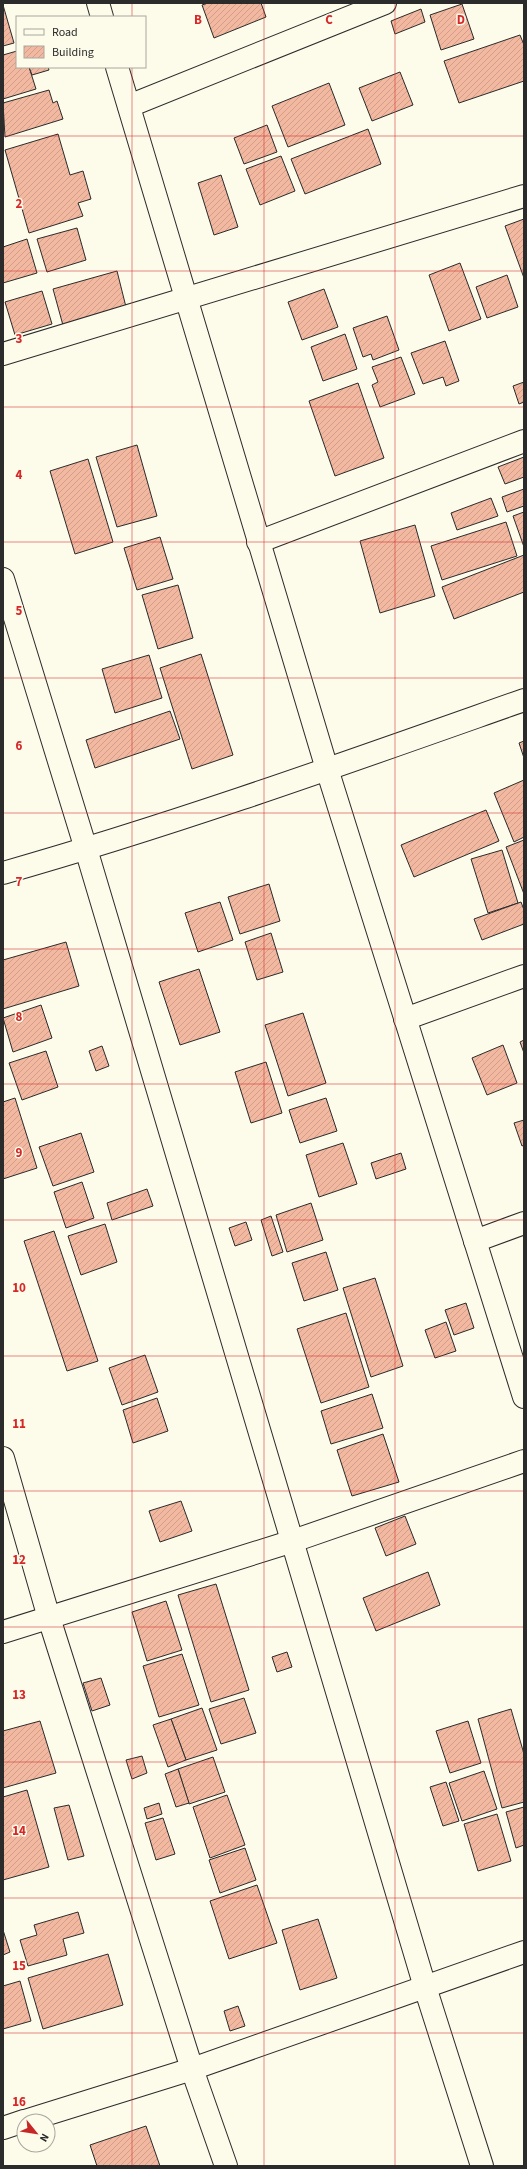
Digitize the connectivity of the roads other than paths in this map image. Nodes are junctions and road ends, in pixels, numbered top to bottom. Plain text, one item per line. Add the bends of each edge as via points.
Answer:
1 (98, 3) edge
2 (385, 3) edge
3 (102, 16) edge
4 (118, 68) edge
5 (129, 106) junction
6 (524, 196) edge
7 (186, 299) junction
8 (3, 354) edge
9 (524, 441) edge
10 (258, 542) junction
11 (3, 579) edge
12 (524, 700) edge
13 (327, 769) junction
14 (86, 849) junction
15 (3, 873) edge
16 (524, 976) edge
17 (405, 1019) junction
18 (524, 1223) edge
19 (475, 1242) junction
20 (524, 1396) edge
21 (3, 1458) edge
22 (524, 1461) edge
23 (293, 1541) junction
24 (49, 1618) junction
25 (3, 1632) edge
26 (524, 1952) edge
27 (425, 1987) junction
28 (192, 2069) junction
29 (51, 2113) edge
30 (16, 2124) edge
31 (3, 2128) edge
32 (226, 2166) edge
33 (482, 2166) edge

1 - 3 street
2 - 5 street
4 - 5 street
5 - 7 street
6 - 7 street
7 - 8 street
7 - 10 street
9 - 10 street
10 - 13 street
11 - 14 street
12 - 13 street
13 - 14 street
13 - 17 street
14 - 15 street
14 - 23 street
16 - 17 street
17 - 19 street
18 - 19 street
19 - 20 street
21 - 24 street
22 - 23 street
23 - 24 street
23 - 27 street
24 - 25 street
24 - 28 street
26 - 27 street
27 - 28 street
27 - 33 street
28 - 29 street
28 - 32 street
30 - 31 street

